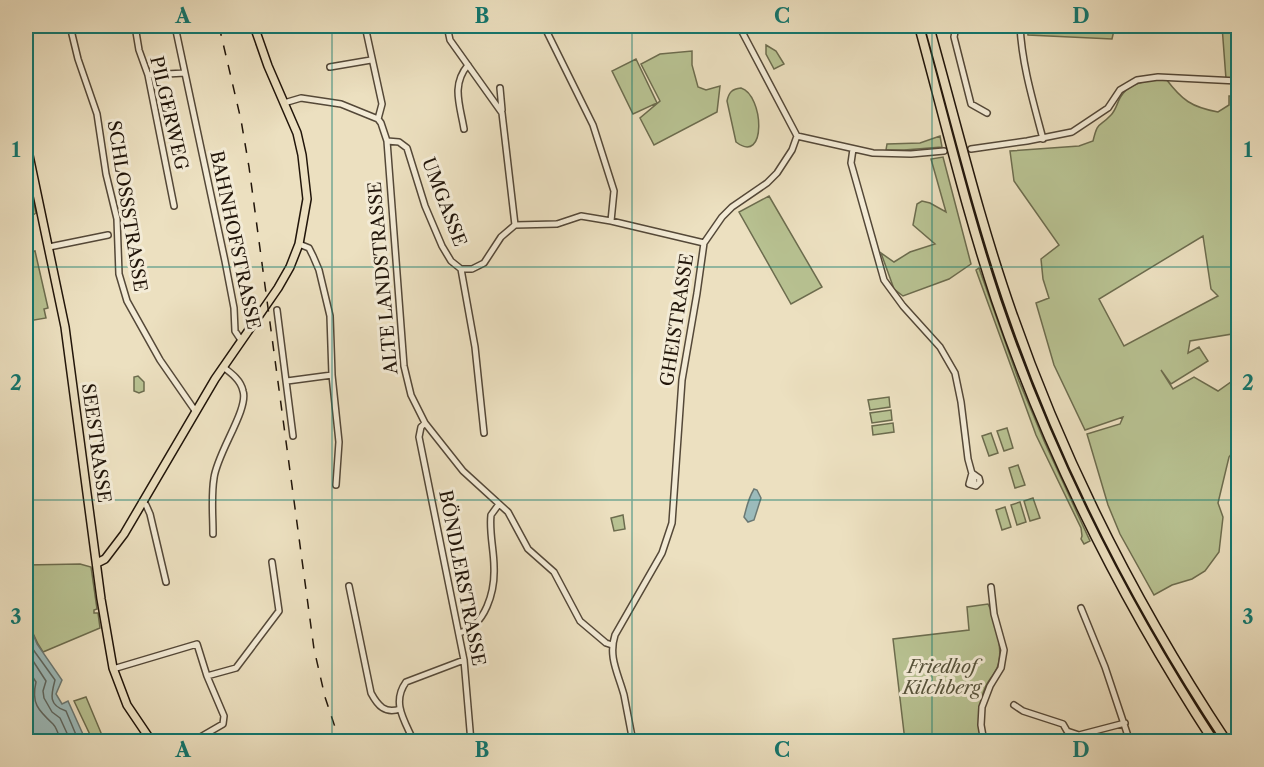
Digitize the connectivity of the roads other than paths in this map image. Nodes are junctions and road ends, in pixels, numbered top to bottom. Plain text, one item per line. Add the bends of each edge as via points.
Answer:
1 (70, 26) edge
2 (135, 26) edge
3 (175, 26) edge
4 (254, 26) edge
5 (365, 26) edge
6 (447, 26) edge
7 (545, 26) edge
8 (739, 26) edge
9 (919, 26) edge
10 (929, 26) edge
11 (956, 26) edge
12 (1020, 26) edge
13 (372, 60) junction
14 (468, 65) junction
15 (330, 67) dead end
16 (185, 73) junction
17 (147, 75) junction
18 (1239, 81) edge
19 (500, 88) dead end
20 (284, 103) junction
21 (502, 112) junction
22 (987, 113) dead end
23 (378, 119) junction
24 (464, 129) dead end
25 (797, 136) junction
26 (1043, 139) junction
27 (26, 141) edge
28 (387, 141) junction
29 (971, 148) dead end
30 (853, 149) junction
31 (944, 151) dead end
32 (174, 206) dead end
33 (611, 221) junction
34 (515, 225) junction
35 (108, 235) dead end
36 (704, 243) junction
37 (299, 244) junction
38 (49, 247) junction
39 (461, 269) junction
40 (277, 310) dead end
41 (241, 340) junction
42 (223, 367) junction
43 (332, 375) junction
44 (287, 381) junction
45 (196, 412) junction
46 (425, 423) junction
47 (484, 433) dead end
48 (293, 436) dead end
49 (974, 481) dead end
50 (336, 485) dead end
51 (142, 502) junction
52 (499, 504) junction
53 (213, 534) dead end
54 (272, 561) dead end
55 (97, 563) junction
56 (166, 582) dead end
57 (349, 586) dead end
58 (991, 587) dead end
59 (1081, 608) dead end
60 (459, 633) junction
61 (612, 645) junction
62 (464, 660) junction
63 (113, 669) junction
64 (207, 676) junction
65 (1014, 705) dead end
66 (400, 709) junction
67 (1125, 723) junction
68 (152, 741) edge
69 (192, 741) edge
70 (414, 741) edge
71 (471, 741) edge
72 (633, 741) edge
73 (984, 741) edge
74 (1130, 741) edge
75 (1214, 741) edge
76 (1227, 741) edge

1 - 45 street, SCHLOSSSTRASSE via 97,114 117,219 120,274 127,301 160,360
2 - 17 street, PILGERWEG
3 - 16 street, BAHNHOFSTRASSE
4 - 20 main road
5 - 13 street, ALTE LANDSTRASSE
6 - 14 street via 450,40
7 - 33 street via 592,125 614,191
8 - 25 street
9 - 75 highway via 980,249 1038,412 1120,586
10 - 76 highway via 984,227 1042,392 1124,570
11 - 22 street via 954,37 970,104
12 - 26 street via 1030,95
13 - 15 street
13 - 23 street, ALTE LANDSTRASSE via 382,104
14 - 21 street
14 - 24 street via 458,83
16 - 17 street
16 - 41 street, BAHNHOFSTRASSE via 236,331
17 - 32 street, PILGERWEG
18 - 26 street via 1158,77 1137,80 1120,90 1108,108 1090,121 1072,132
19 - 21 street
20 - 23 street via 302,98 341,104
20 - 37 main road via 297,133 306,180
21 - 34 street
23 - 28 street, ALTE LANDSTRASSE
25 - 30 street
25 - 36 street, GHEISTRASSE via 777,173 732,207
26 - 29 street
27 - 38 main road, SEESTRASSE
28 - 39 street, UMGASSE via 399,142 407,148 442,246 450,261
28 - 46 street, ALTE LANDSTRASSE via 404,366 411,395
30 - 31 street via 892,154
30 - 49 street via 851,163 884,280 940,347 955,373
33 - 34 street via 581,216 557,224
33 - 36 street
34 - 39 street, UMGASSE via 501,237 484,263
35 - 38 street
36 - 61 street, GHEISTRASSE via 682,380 672,523 662,553
37 - 41 main road via 278,288
37 - 43 street via 309,248 319,270 330,316
38 - 55 main road, SEESTRASSE via 65,327
39 - 47 street via 475,347
40 - 44 street
41 - 42 main road, BAHNHOFSTRASSE
42 - 45 main road, BAHNHOFSTRASSE
42 - 53 street via 241,385 244,398 213,478
43 - 44 street
43 - 50 street via 339,442
44 - 48 street
45 - 51 main road, BAHNHOFSTRASSE
46 - 52 street, ALTE LANDSTRASSE via 463,471
46 - 60 street, BÖNDLERSTRASSE via 419,437
51 - 55 main road, BAHNHOFSTRASSE via 114,548
51 - 56 street via 150,514
52 - 60 street via 491,515 494,568 490,599 482,617
52 - 61 street, ALTE LANDSTRASSE via 508,512 528,549 554,572 580,621
54 - 64 street via 279,611 236,668
55 - 63 main road, SEESTRASSE
57 - 66 street via 371,693 386,710
58 - 73 street via 1004,650 1001,668 982,706
59 - 67 street
60 - 62 street, BÖNDLERSTRASSE
61 - 72 street
62 - 66 street via 406,682 400,690
62 - 71 street, BÖNDLERSTRASSE
63 - 64 street via 197,644
63 - 68 main road, SEESTRASSE via 127,705
64 - 69 street via 225,716 223,724
65 - 67 street via 1063,724 1067,731 1079,735
66 - 70 street
67 - 74 street

